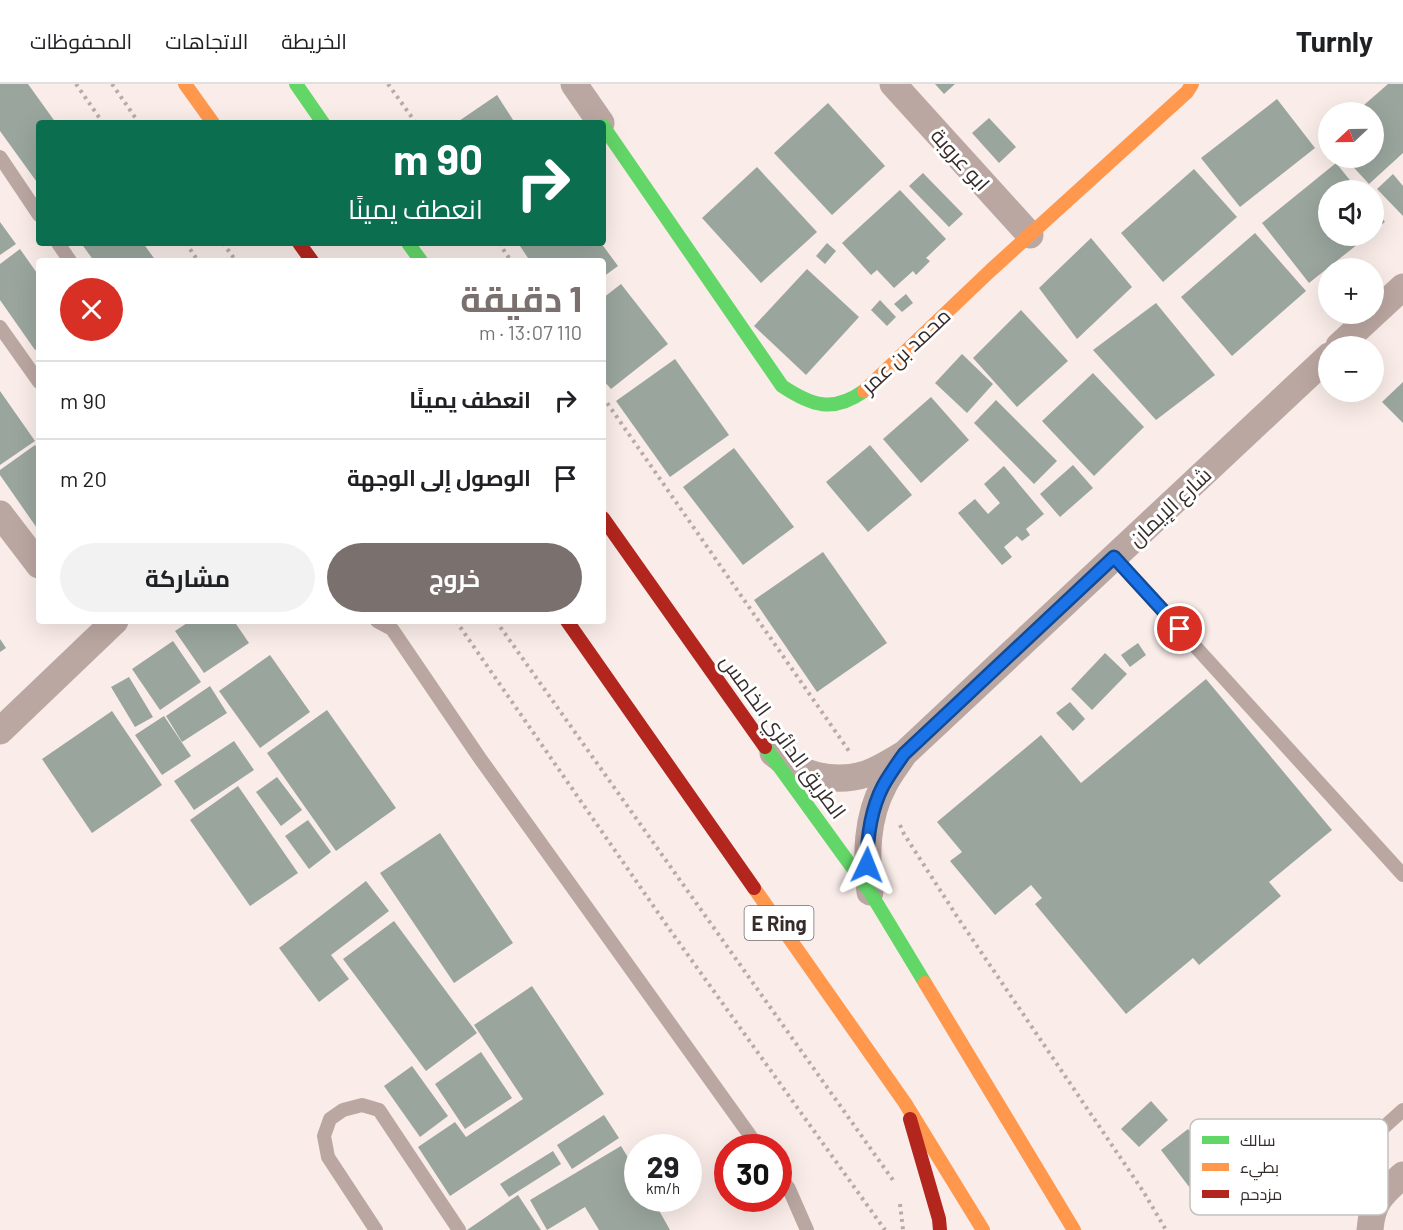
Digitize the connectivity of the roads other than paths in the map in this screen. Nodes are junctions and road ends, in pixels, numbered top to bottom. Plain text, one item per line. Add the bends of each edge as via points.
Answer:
1 (185, 84) edge
2 (296, 84) edge
3 (574, 84) edge
4 (893, 84) edge
5 (1192, 84) edge
6 (211, 120) edge
7 (321, 120) edge
8 (599, 120) edge
9 (606, 130) edge
10 (0, 157) edge
11 (36, 211) edge
12 (1030, 235) junction
13 (1403, 287) edge
14 (0, 327) edge
15 (1350, 336) edge
16 (1318, 366) edge
17 (36, 378) edge
18 (0, 514) edge
19 (606, 522) edge
20 (1114, 557) junction
21 (36, 561) edge
22 (107, 624) edge
23 (383, 624) edge
24 (569, 624) edge
25 (88, 631) edge
26 (0, 731) edge
27 (765, 746) junction
28 (874, 780) junction
29 (1403, 875) edge
30 (870, 892) junction
31 (905, 1103) junction
32 (1403, 1110) edge
33 (1388, 1123) edge
34 (749, 1134) edge
35 (1403, 1175) edge
36 (1388, 1189) edge
37 (792, 1196) edge
38 (376, 1230) edge
39 (459, 1230) edge
40 (807, 1230) edge
41 (940, 1230) edge
42 (983, 1230) edge
43 (1074, 1230) edge

1 - 6 main road
2 - 7 main road
3 - 8 street, محمد بن عمر
4 - 12 street, ابو عروبة
5 - 12 main road, محمد بن عمر
9 - 12 main road, محمد بن عمر via 782,386 804,401 825,405 845,402 868,388
10 - 11 lane
13 - 15 street
14 - 17 lane
16 - 20 street, شارع الإيمان
18 - 21 street
19 - 27 main road, الطريق الدائري الخامس
20 - 28 street, شارع الإيمان
20 - 29 lane
22 - 25 street
23 - 34 lane via 392,629 479,758
24 - 31 main road, E Ring
25 - 26 street
27 - 28 street via 800,771 821,777
27 - 30 main road, الطريق الدائري الخامس
28 - 30 street, شارع الإيمان via 867,865
30 - 43 main road, الطريق الدائري الخامس
31 - 41 main road
31 - 42 main road, E Ring
32 - 33 lane
35 - 36 street
37 - 40 lane
38 - 39 lane via 328,1157 324,1136 330,1119 343,1110 362,1106 379,1110

